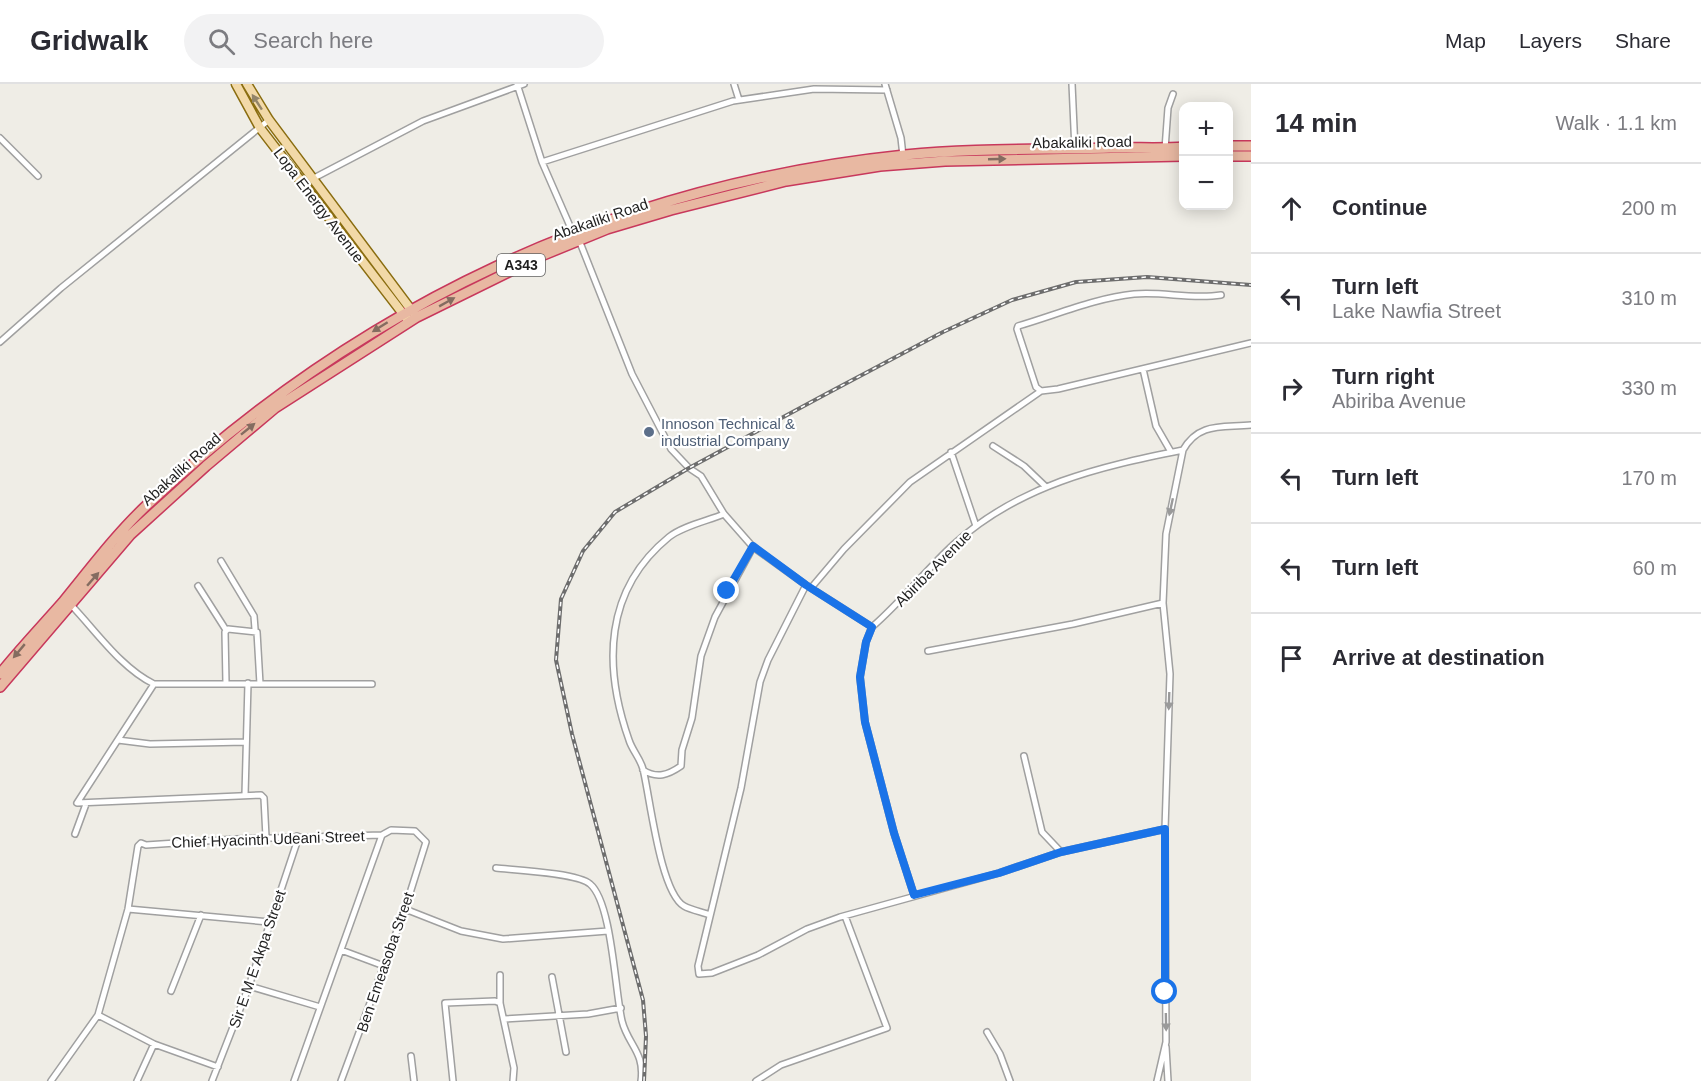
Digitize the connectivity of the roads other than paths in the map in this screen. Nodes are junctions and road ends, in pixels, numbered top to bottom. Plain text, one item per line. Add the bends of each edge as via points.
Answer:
1 (236, 84) edge
2 (247, 84) edge
3 (734, 84) edge
4 (1072, 84) edge
5 (520, 85) edge
6 (886, 87) edge
7 (1173, 94) dead end
8 (740, 100) junction
9 (269, 120) junction
10 (260, 128) junction
11 (0, 138) edge
12 (1233, 146) edge
13 (1251, 146) edge
14 (1179, 148) edge
15 (1165, 149) junction
16 (1075, 150) junction
17 (903, 156) junction
18 (1179, 156) edge
19 (1233, 156) edge
20 (1251, 156) edge
21 (542, 162) junction
22 (38, 176) dead end
23 (314, 178) junction
24 (576, 237) junction
25 (1221, 295) dead end
26 (407, 311) junction
27 (413, 320) junction
28 (0, 342) edge
29 (1251, 344) edge
30 (1143, 369) junction
31 (1041, 391) junction
32 (1251, 425) edge
33 (993, 446) dead end
34 (1183, 450) junction
35 (951, 452) junction
36 (1171, 452) junction
37 (1045, 486) junction
38 (724, 514) junction
39 (976, 526) junction
40 (753, 546) junction
41 (221, 561) dead end
42 (198, 586) dead end
43 (808, 587) junction
44 (1163, 603) junction
45 (71, 605) junction
46 (872, 627) junction
47 (255, 629) junction
48 (226, 630) junction
49 (928, 651) dead end
50 (0, 674) edge
51 (226, 683) junction
52 (154, 684) junction
53 (248, 684) junction
54 (260, 684) junction
55 (372, 684) dead end
56 (0, 687) edge
57 (118, 740) junction
58 (246, 742) junction
59 (1024, 756) dead end
60 (643, 770) junction
61 (245, 795) junction
62 (86, 804) junction
63 (1165, 829) junction
64 (75, 834) dead end
65 (382, 835) junction
66 (297, 836) junction
67 (266, 837) junction
68 (426, 842) joint
69 (1061, 852) junction
70 (496, 868) dead end
71 (914, 895) junction
72 (128, 909) junction
73 (405, 909) junction
74 (201, 915) junction
75 (710, 915) junction
76 (845, 916) junction
77 (269, 922) junction
78 (608, 931) junction
79 (341, 950) junction
80 (384, 966) junction
81 (500, 975) dead end
82 (552, 977) dead end
83 (249, 986) junction
84 (171, 991) dead end
85 (500, 1004) junction
86 (320, 1007) junction
87 (621, 1008) junction
88 (98, 1015) junction
89 (561, 1016) junction
90 (504, 1019) junction
91 (987, 1032) dead end
92 (1166, 1042) junction
93 (154, 1044) junction
94 (567, 1052) dead end
95 (411, 1056) dead end
96 (218, 1067) junction
97 (51, 1081) edge
98 (137, 1081) edge
99 (212, 1081) edge
100 (294, 1081) edge
101 (341, 1081) edge
102 (414, 1081) edge
103 (453, 1081) edge
104 (513, 1081) edge
105 (641, 1081) edge
106 (756, 1081) edge
107 (1010, 1081) edge
108 (1158, 1081) edge
109 (1168, 1081) edge

1 - 10 main road, Lopa Energy Avenue
9 -> 2 main road, Lopa Energy Avenue
3 - 8 street
4 - 16 street
5 - 21 street
5 - 23 street via 423,121
6 - 8 street via 814,89
6 - 17 street
7 - 15 street
8 - 21 street
9 - 10 street
9 - 23 main road, Lopa Energy Avenue
10 - 26 main road, Lopa Energy Avenue
10 - 28 street
11 - 22 street
12 - 13 highway
14 - 15 highway, Abakaliki Road / A343
15 - 16 highway, Abakaliki Road / A343
16 - 17 highway, Abakaliki Road / A343 via 995,149
17 - 24 highway, Abakaliki Road / A343 via 775,176 677,200
24 -> 18 highway, Abakaliki Road / A343 via 738,193 880,166 945,160
19 - 20 highway
21 - 24 street
23 - 26 main road, Lopa Energy Avenue
24 - 26 highway, Abakaliki Road / A343 via 472,277
27 -> 24 highway, Abakaliki Road / A343
24 - 38 street via 632,374 671,449 701,476
25 - 31 street via 1195,299 1153,293 1124,296 1018,326 1036,387
26 - 27 main road, Lopa Energy Avenue
26 -> 50 highway, Abakaliki Road / A343 via 261,406 173,482 117,536
45 -> 27 highway, Abakaliki Road / A343 via 130,535 244,433 275,408
29 - 30 street
30 - 31 street
30 - 36 street via 1156,426
31 - 35 street
32 - 34 street via 1201,429
33 - 37 street via 1024,466
34 - 36 street, Abiriba Avenue
34 -> 44 street via 1166,534
35 - 39 street
35 - 43 street via 910,482
36 - 37 street, Abiriba Avenue
37 - 39 street, Abiriba Avenue
38 - 40 street
38 - 60 street via 671,535 641,565 622,601 612,635 612,670 629,741
39 - 46 street, Abiriba Avenue
40 - 43 street
40 - 60 street via 715,617 701,656 681,766 657,776
41 - 47 street via 254,616
42 - 48 street
43 - 46 street
43 - 75 street via 760,682 741,788
44 - 49 street
44 -> 63 street via 1170,674
45 - 52 street via 134,671
45 - 56 highway, Abakaliki Road / A343
46 - 71 street, Abiriba Avenue via 860,677 865,722
47 - 48 street
47 - 54 street
48 - 51 street
51 - 52 street
51 - 53 street
52 - 57 street
53 - 54 street
53 - 58 street
54 - 55 street
57 - 58 street via 150,744
57 - 62 street via 77,801
58 - 61 street
59 - 69 street via 1042,832
60 - 75 street via 662,863 672,892 683,906
61 - 62 street
61 - 67 street via 263,796
62 - 64 street
63 - 69 street
63 -> 92 street
65 - 66 street, Chief Hyacinth Udeani Street
65 - 68 street, Chief Hyacinth Udeani Street via 391,830 415,831
65 - 79 street
66 - 67 street, Chief Hyacinth Udeani Street
66 - 77 street, Sir E M E Akpa Street
67 - 72 street, Chief Hyacinth Udeani Street via 141,843
68 - 73 street, Ben Emeasoba Street
69 - 71 street
70 - 78 street via 578,878 591,884
71 - 76 street
72 - 74 street
72 - 88 street
73 - 78 street via 461,931 502,939
73 - 80 street, Ben Emeasoba Street
74 - 77 street
74 - 84 street
75 - 76 street via 697,971 701,974 722,970 777,947 807,929
76 - 106 street via 887,1028 781,1065
77 - 83 street, Sir E M E Akpa Street
78 - 87 street
79 - 80 street
79 - 86 street
80 - 101 street, Ben Emeasoba Street
81 - 85 street
82 - 89 street
83 - 86 street
83 - 96 street, Sir E M E Akpa Street
85 - 90 street
85 - 103 street via 446,1003
86 - 100 street
87 - 89 street
87 - 105 street via 622,1024 641,1060
88 - 93 street
88 - 97 street
89 - 90 street
89 - 94 street
90 - 104 street
91 - 107 street
92 - 108 street
92 - 109 street
93 - 96 street
93 - 98 street
95 - 102 street
96 - 99 street, Sir E M E Akpa Street

